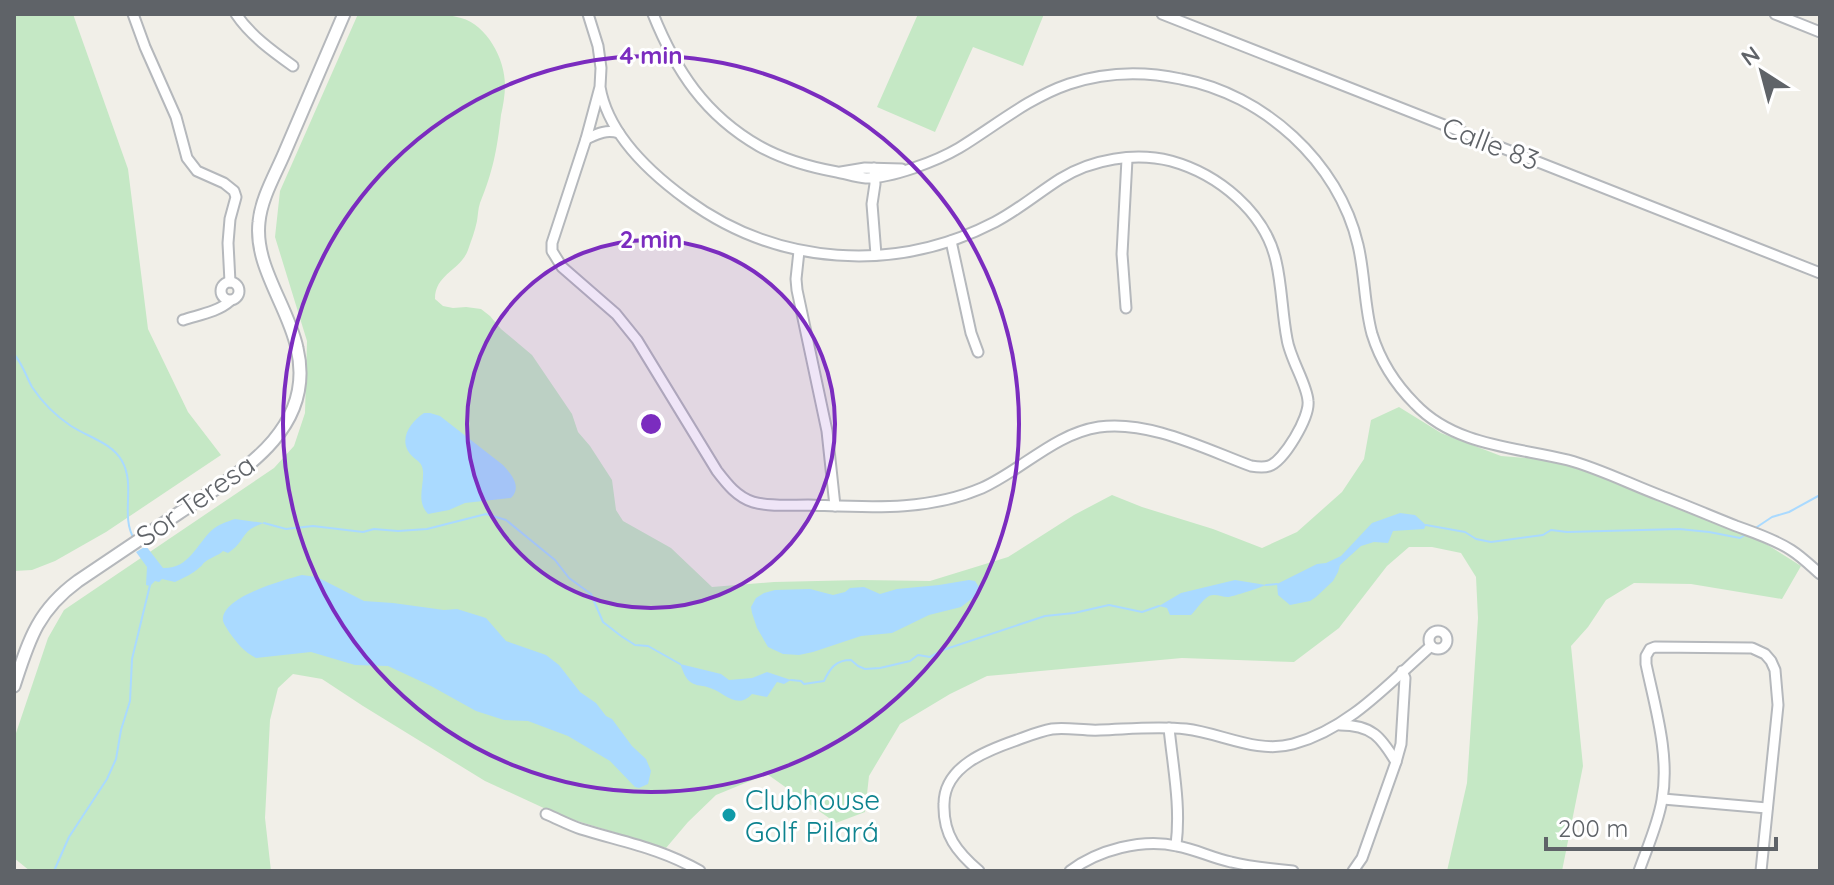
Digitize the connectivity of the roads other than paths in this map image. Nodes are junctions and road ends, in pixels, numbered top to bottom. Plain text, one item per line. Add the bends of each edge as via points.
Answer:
1 (133, 14) edge
2 (236, 14) edge
3 (344, 14) edge
4 (588, 14) edge
5 (653, 14) edge
6 (1162, 14) edge
7 (1775, 14) edge
8 (1820, 32) edge
9 (293, 66) dead end
10 (600, 87) junction
11 (619, 133) junction
12 (586, 139) junction
13 (1127, 159) junction
14 (870, 173) junction
15 (951, 241) junction
16 (799, 251) junction
17 (876, 255) junction
18 (1820, 273) edge
19 (1126, 308) dead end
20 (183, 320) dead end
21 (978, 352) dead end
22 (835, 506) junction
23 (1820, 574) edge
24 (1431, 646) dead end
25 (1402, 671) junction
26 (14, 686) edge
27 (1339, 725) junction
28 (1169, 728) junction
29 (1396, 762) junction
30 (1663, 799) junction
31 (1767, 808) junction
32 (546, 814) dead end
33 (1176, 845) junction
34 (700, 871) edge
35 (979, 871) edge
36 (1070, 871) edge
37 (1293, 871) edge
38 (1353, 871) edge
39 (1639, 871) edge
40 (1761, 871) edge

1 - 20 street via 191,166 224,183 236,197 228,243 230,282 220,291 230,301
2 - 9 street
3 - 26 street, Sor Teresa via 259,221 262,258 299,359 292,413 258,458 58,596 30,638
4 - 10 street via 598,46
5 - 14 street via 675,63 730,127 774,155 816,169
6 - 18 street, Calle 83
7 - 8 street
10 - 11 street
10 - 12 street
11 - 12 street
11 - 16 street via 656,176 697,207 740,231
12 - 22 street via 552,243 555,258 637,340 727,485 754,502
13 - 15 street via 1085,166 1015,211
13 - 19 street via 1122,254
13 - 22 street via 1169,161 1212,179 1241,202 1272,245 1287,343 1309,406 1280,459 1261,468 1141,428 1100,427 1056,442 1013,472 947,501
14 - 17 street
14 - 23 street via 928,162 1042,95 1101,76 1160,76 1230,94 1290,135 1329,181 1357,240 1373,335 1384,364 1418,407 1462,435 1572,461 1759,534 1794,552
15 - 17 street
15 - 21 street
16 - 17 street
16 - 22 street via 797,290 827,431
24 - 25 street
25 - 27 street
25 - 29 street via 1403,725
27 - 28 street via 1272,747
27 - 29 street via 1370,731
28 - 33 street via 1177,791
28 - 35 street via 1050,729 984,752 964,766 945,794 945,816 956,849
29 - 38 street
30 - 31 street
30 - 31 street via 1662,747 1646,664 1650,649 1752,648 1765,654 1775,670
30 - 39 street
31 - 40 street
32 - 34 street
33 - 36 street via 1126,847
33 - 37 street via 1230,862

